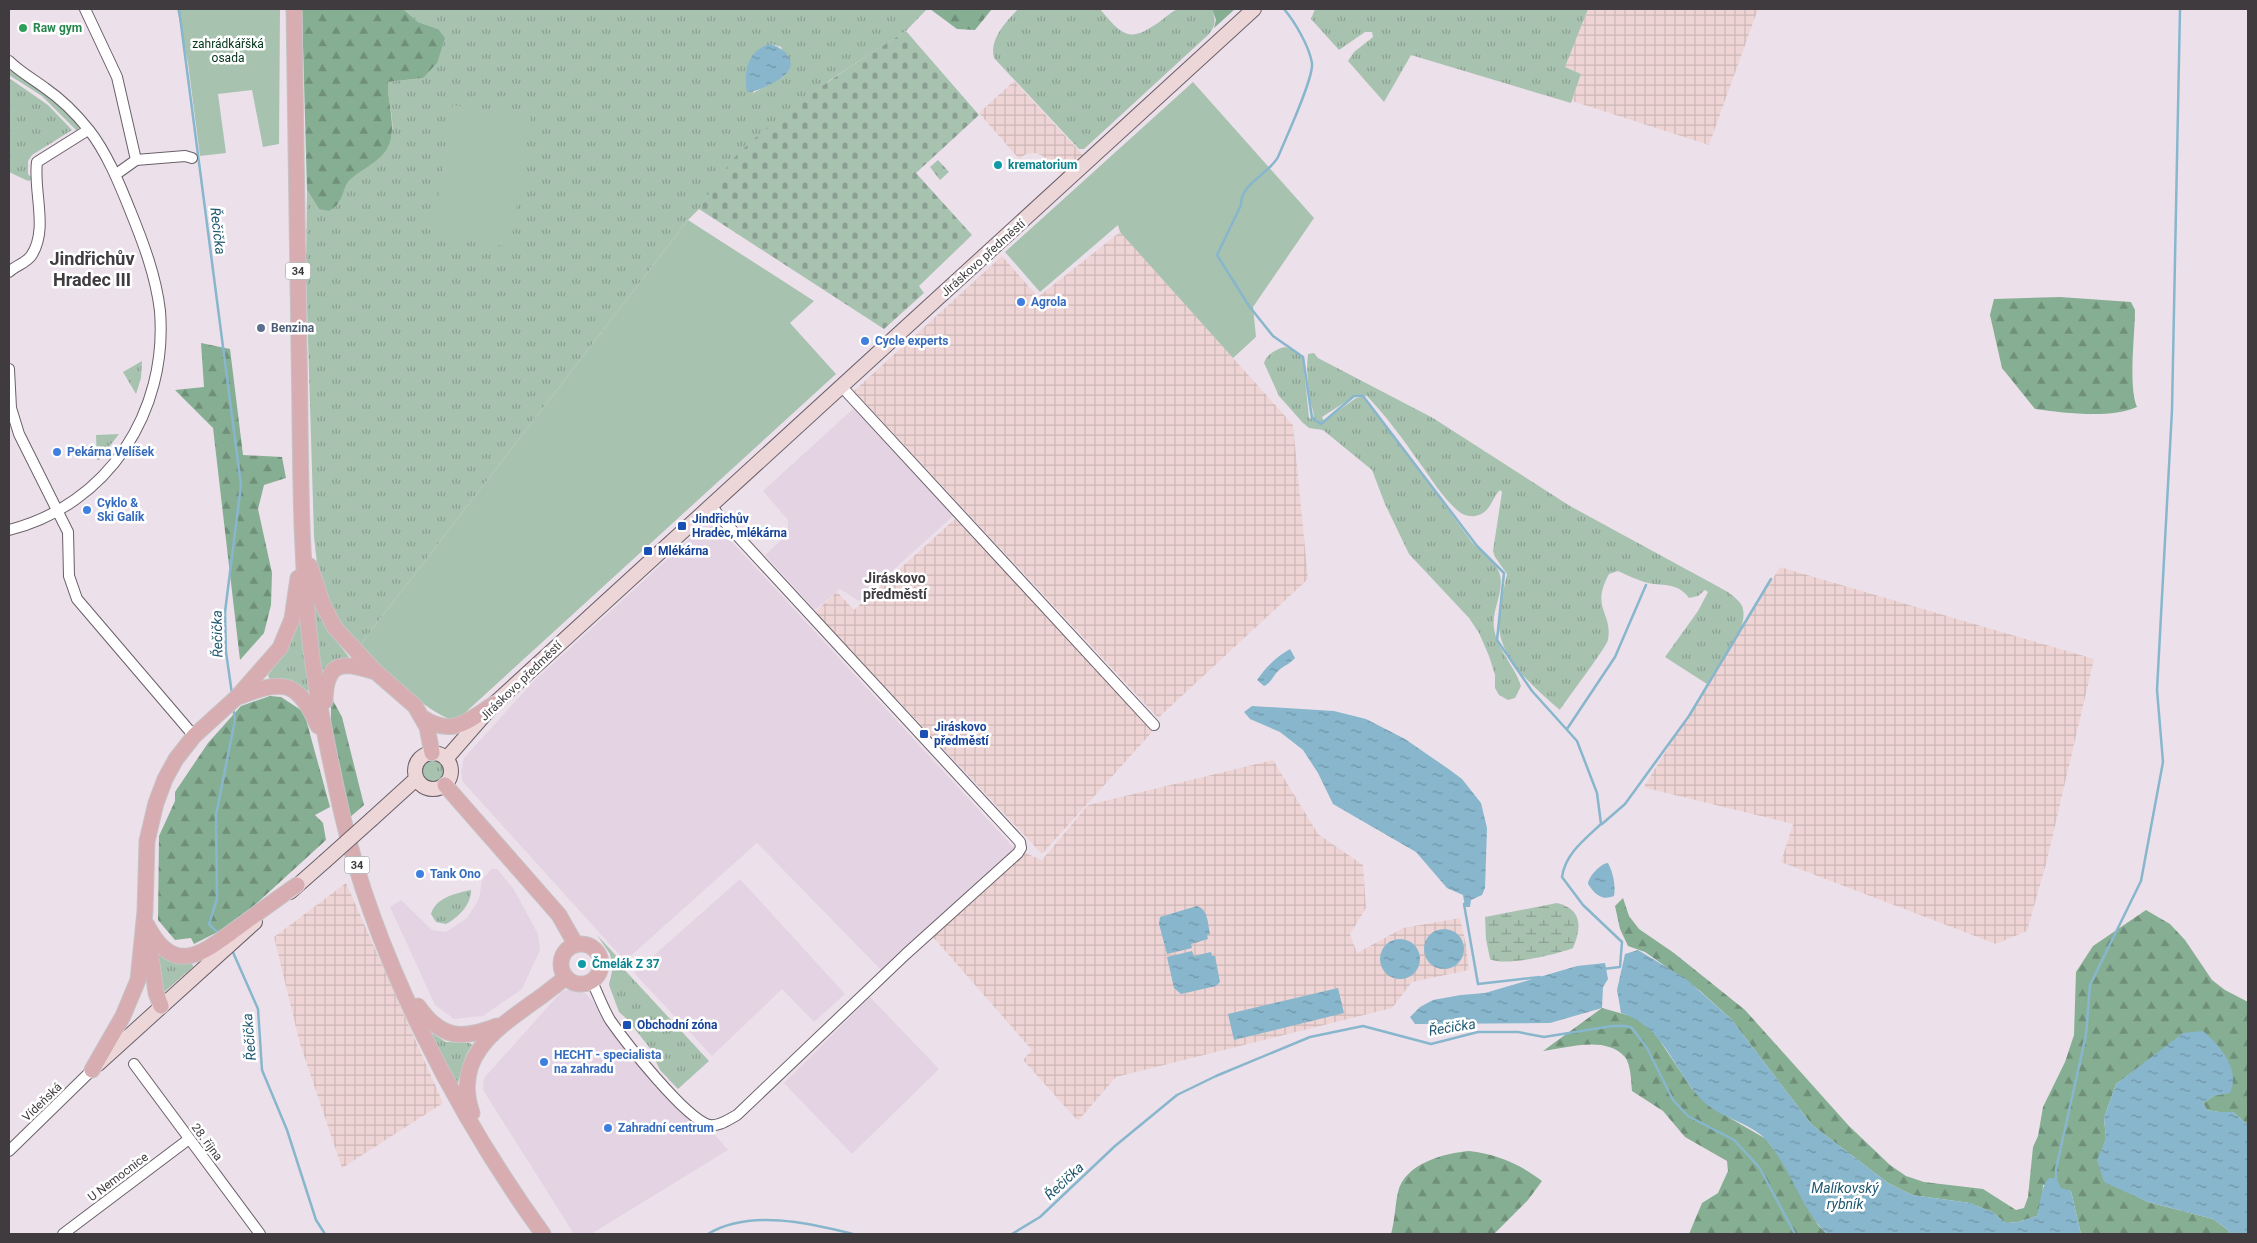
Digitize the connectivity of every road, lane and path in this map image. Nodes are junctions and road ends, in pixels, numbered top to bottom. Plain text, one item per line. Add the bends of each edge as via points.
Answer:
1 (85, 9) edge
2 (294, 9) edge
3 (1254, 9) edge
4 (9, 61) edge
5 (88, 130) junction
6 (192, 158) dead end
7 (136, 160) junction
8 (115, 175) junction
9 (9, 272) edge
10 (9, 369) edge
11 (842, 388) junction
12 (711, 505) junction
13 (59, 511) junction
14 (9, 530) edge
15 (303, 539) junction
16 (377, 673) junction
17 (237, 698) junction
18 (494, 704) junction
19 (423, 718) junction
20 (324, 722) junction
21 (1154, 724) dead end
22 (194, 736) junction
23 (327, 744) junction
24 (439, 756) junction
25 (416, 779) junction
26 (445, 785) junction
27 (297, 885) junction
28 (146, 918) junction
29 (576, 945) junction
30 (566, 977) junction
31 (138, 980) junction
32 (400, 981) junction
33 (592, 982) junction
34 (161, 1006) junction
35 (503, 1023) junction
36 (134, 1064) dead end
37 (92, 1070) junction
38 (189, 1139) junction
39 (484, 1145) junction
40 (9, 1151) edge
41 (63, 1234) edge
42 (260, 1234) edge
43 (543, 1234) edge

1 - 7 street via 117,77
2 - 15 main road, 34
3 - 11 main road, Jiráskovo předměstí
4 - 5 street via 56,96
5 - 8 street
5 - 9 street via 37,162 39,234 36,248 30,257
6 - 7 street
7 - 8 street
8 - 13 street via 146,249 160,310 159,354 148,403 129,444 98,483
10 - 13 street via 13,417 25,449
11 - 12 main road, Jiráskovo předměstí
11 - 21 street
12 - 18 main road, Jiráskovo předměstí
12 - 33 street via 1020,842 1021,848 737,1115 722,1123 711,1125 695,1119 650,1071 609,1018
13 - 14 street via 35,523
13 - 22 street via 68,532 69,576 78,599
15 - 16 main road via 330,620 341,637
15 - 17 main road via 295,601 285,638 274,656
15 - 20 main road, 34 via 311,651
16 - 19 main road via 415,706
16 - 20 main road via 349,664 334,669 325,687
17 - 22 main road
17 - 23 main road via 269,686 291,688 312,710
18 - 19 main road via 464,723 449,728
18 - 24 main road, Jiráskovo předměstí
19 - 24 main road
20 - 23 main road, 34
22 - 28 main road via 172,766 156,803 147,841
23 - 32 main road, 34 via 364,891
24 - 25 main road via 423,757 416,764
24 - 26 main road via 451,769
25 - 26 main road via 429,789
25 - 27 main road, bridge
26 - 29 main road via 554,908
27 - 28 main road via 212,947 193,955 171,954 160,945
27 - 34 main road
28 - 31 main road
28 - 34 main road via 156,993
29 - 30 main road via 562,957
29 - 33 main road via 594,948 601,959 600,972
30 - 33 main road via 579,985
30 - 35 main road
31 - 34 main road via 146,995
31 - 37 main road via 123,1016
32 - 35 main road via 426,1017 447,1033 469,1035
32 - 39 main road, 34 via 454,1093
34 - 37 main road
35 - 39 main road via 481,1045 467,1074 466,1093
36 - 38 street, 28. října
37 - 40 street, Vídeňská
38 - 41 street, U Nemocnice
38 - 42 street, 28. října
39 - 43 main road, 34

